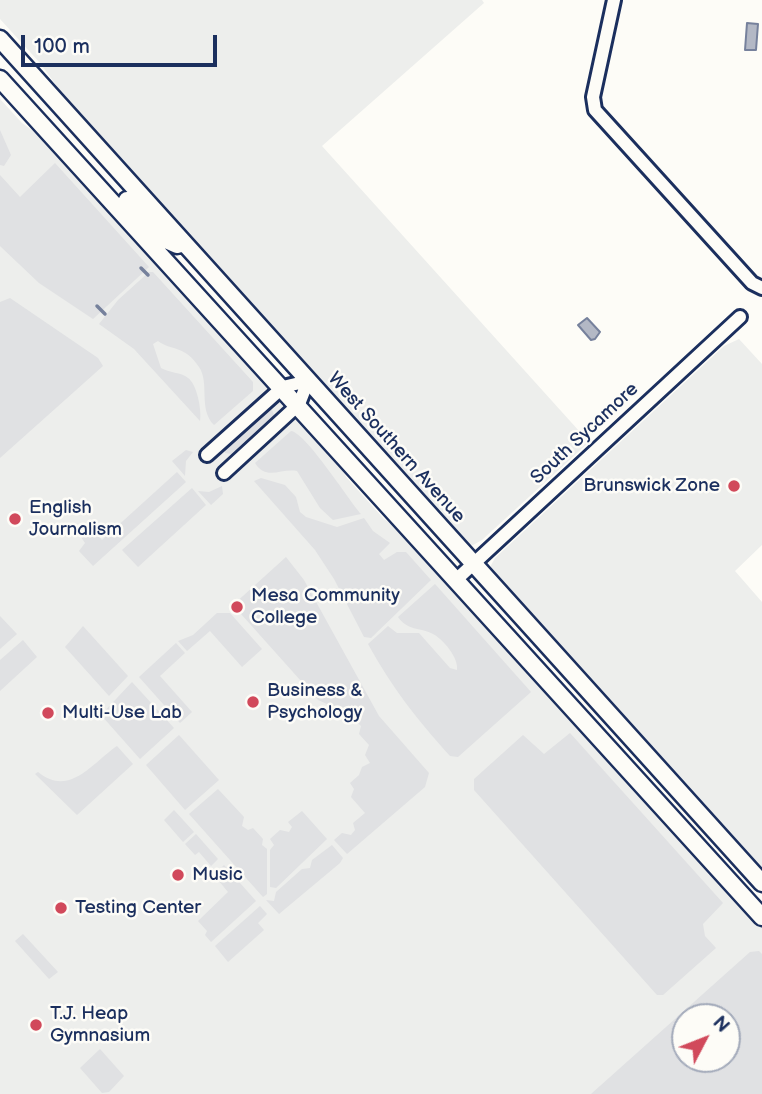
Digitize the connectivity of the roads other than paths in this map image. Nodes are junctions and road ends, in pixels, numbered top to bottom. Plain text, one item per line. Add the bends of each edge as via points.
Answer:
1 (614, 0) edge
2 (0, 39) edge
3 (0, 79) edge
4 (90, 176) junction
5 (184, 243) junction
6 (762, 288) edge
7 (740, 317) dead end
8 (308, 382) junction
9 (284, 387) junction
10 (299, 404) junction
11 (207, 454) dead end
12 (224, 473) dead end
13 (473, 565) junction
14 (457, 579) junction
15 (762, 883) edge
16 (762, 917) edge

1 - 6 street via 593,97 595,110 752,284
2 - 5 main road, West Southern Avenue
3 - 4 main road
4 - 5 main road via 128,201 166,240
4 - 9 main road
5 - 8 main road, West Southern Avenue
7 - 13 street, South Sycamore
8 - 9 street
8 - 10 street
8 - 13 main road, West Southern Avenue
9 - 10 main road
9 - 11 street
10 - 12 street
10 - 14 main road
13 - 14 street, South Sycamore
13 - 15 main road, West Southern Avenue
14 - 16 main road

